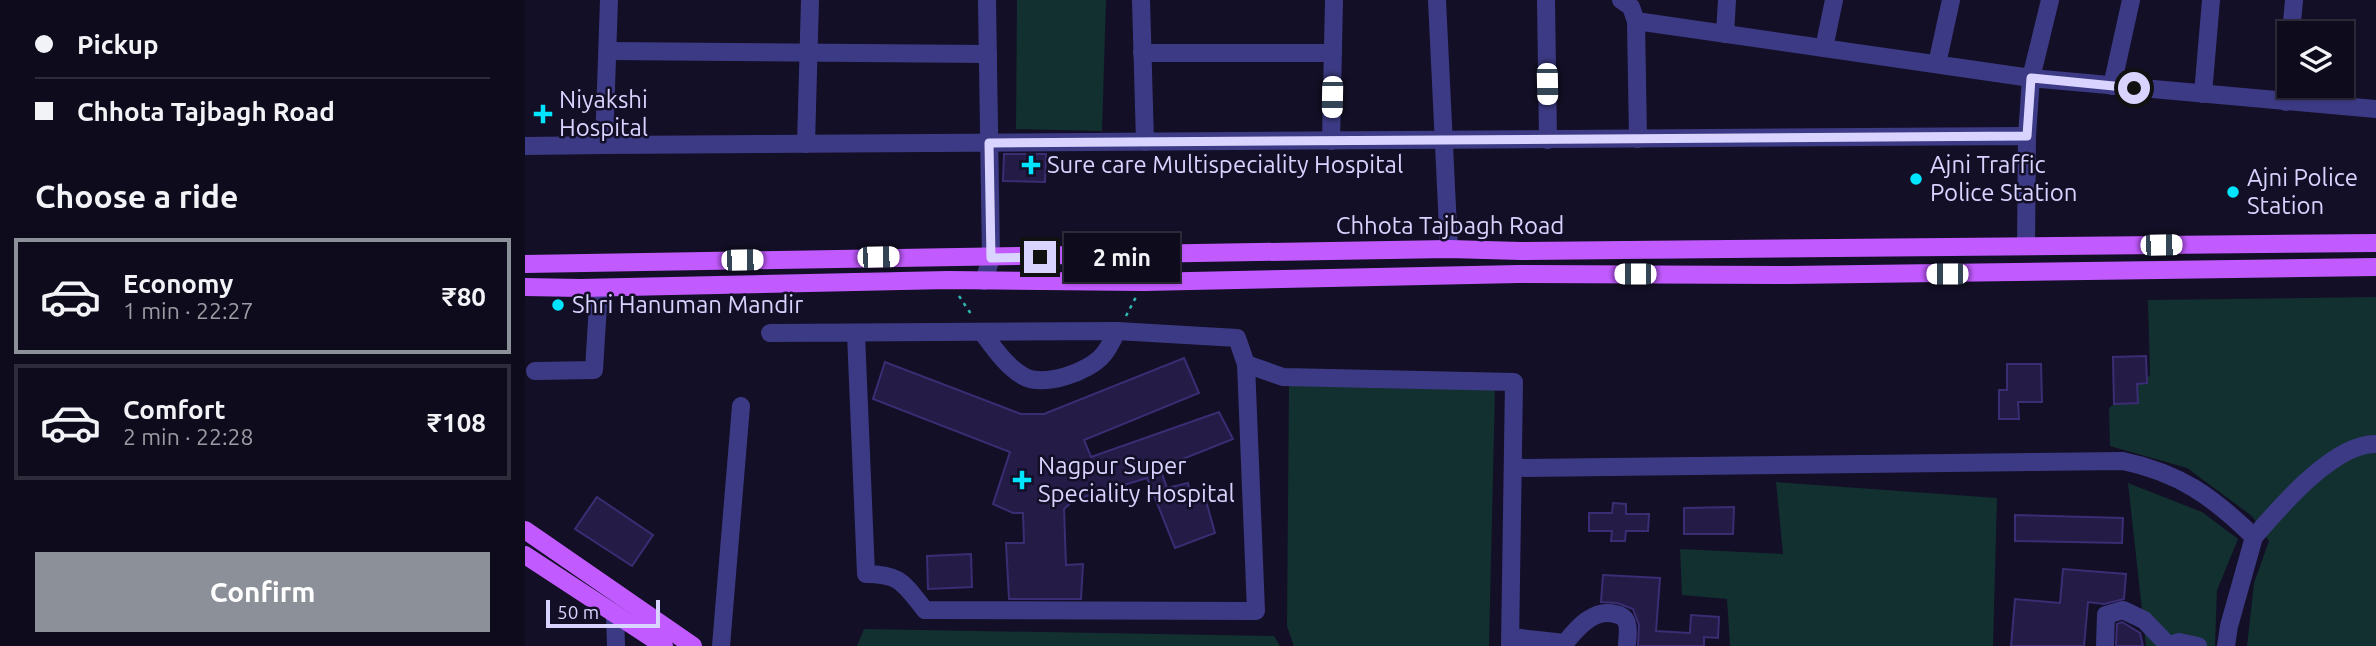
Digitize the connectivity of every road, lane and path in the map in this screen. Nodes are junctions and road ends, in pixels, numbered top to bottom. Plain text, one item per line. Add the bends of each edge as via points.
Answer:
1 (609, 0) edge
2 (810, 0) edge
3 (987, 0) edge
4 (1141, 0) edge
5 (1335, 0) edge
6 (1437, 0) edge
7 (1546, 0) edge
8 (1621, 0) edge
9 (1727, 0) edge
10 (1834, 0) edge
11 (1951, 0) edge
12 (2050, 0) edge
13 (2131, 0) edge
14 (2211, 0) edge
15 (2294, 0) edge
16 (1636, 21) junction
17 (2292, 21) edge
18 (1725, 34) junction
19 (1824, 48) junction
20 (608, 51) junction
21 (808, 52) junction
22 (988, 54) junction
23 (1142, 54) junction
24 (1333, 54) junction
25 (1937, 64) junction
26 (2031, 78) junction
27 (2112, 86) junction
28 (2203, 94) junction
29 (2286, 98) edge
30 (2286, 102) junction
31 (2376, 110) edge
32 (2027, 136) junction
33 (1548, 139) junction
34 (1638, 139) junction
35 (1444, 140) junction
36 (1331, 141) junction
37 (1145, 142) junction
38 (989, 143) junction
39 (806, 144) junction
40 (604, 145) junction
41 (525, 146) edge
42 (2376, 243) edge
43 (2026, 246) junction
44 (1449, 249) junction
45 (991, 258) junction
46 (525, 264) edge
47 (2376, 267) edge
48 (1450, 275) junction
49 (949, 280) junction
50 (984, 281) junction
51 (1144, 282) junction
52 (525, 287) edge
53 (599, 288) junction
54 (1117, 331) junction
55 (982, 332) junction
56 (770, 333) dead end
57 (856, 334) junction
58 (1246, 363) junction
59 (535, 371) dead end
60 (741, 406) dead end
61 (2376, 444) edge
62 (1514, 468) junction
63 (525, 530) edge
64 (2254, 537) junction
65 (525, 555) edge
66 (615, 614) junction
67 (1511, 642) edge
68 (1566, 644) edge
69 (2168, 645) edge
70 (616, 646) edge
71 (664, 646) edge
72 (693, 646) edge
73 (721, 646) edge
74 (1627, 646) edge
75 (2105, 646) edge
76 (2198, 646) edge
77 (2226, 646) edge

1 - 20 street
2 - 21 street
3 - 22 street
4 - 23 street
5 - 24 street
6 - 35 street
7 - 33 street
8 - 16 street via 1631,7
9 - 18 street
10 - 19 street
11 - 25 street
12 - 26 street
13 - 27 street
14 - 28 street
15 - 17 street
16 - 18 street
16 - 34 street
18 - 19 street
19 - 25 street
20 - 21 street
20 - 40 street
21 - 22 street
21 - 39 street
22 - 38 street
23 - 24 street
23 - 37 street
24 - 36 street
25 - 26 street
26 - 27 street
26 - 32 street
27 - 28 street
28 - 30 street
29 - 30 street
30 - 31 street
32 - 34 street
32 - 43 street
33 - 34 street
33 - 35 street
35 - 36 street
35 - 44 street
36 - 37 street
37 - 38 street
38 - 39 street
38 - 45 street
39 - 40 street
40 - 41 street
42 - 43 main road, Chhota Tajbagh Road
43 - 44 main road, Chhota Tajbagh Road
44 - 45 main road, Chhota Tajbagh Road
44 - 48 main road
45 - 46 main road, Chhota Tajbagh Road
45 - 50 street
47 - 48 main road
48 - 51 main road
49 - 50 main road
49 - 53 main road
49 - 55 path
50 - 51 main road
51 - 54 path
52 - 53 main road
53 - 59 street via 594,370
54 - 55 street
54 - 55 street via 1102,356 1084,370 1049,381 1025,377 1001,358
54 - 58 street via 1237,338
55 - 57 street
56 - 57 street
57 - 58 street via 866,573 899,579 925,610 1256,611
58 - 62 street via 1283,377 1514,382
60 - 73 street
61 - 64 street via 2349,452 2316,471
62 - 64 street via 2123,461 2187,483
62 - 67 street
63 - 72 main road
64 - 77 street
65 - 66 main road
66 - 70 street
66 - 71 main road
67 - 68 street
68 - 74 street via 1593,617 1613,613 1627,623
69 - 75 street via 2144,620 2123,610 2106,615
69 - 76 street

